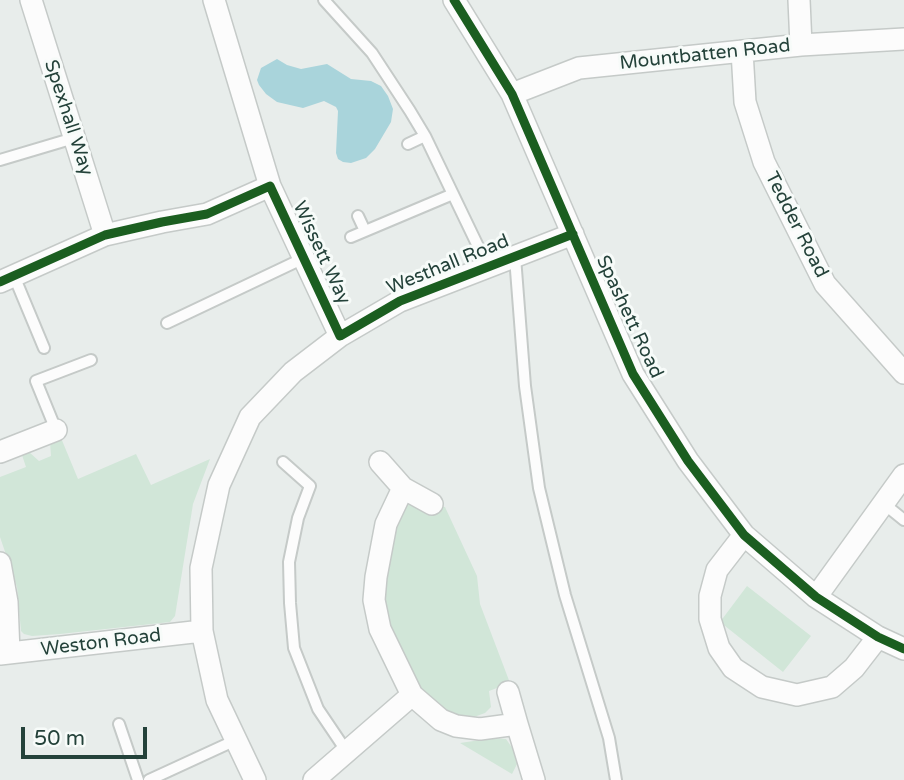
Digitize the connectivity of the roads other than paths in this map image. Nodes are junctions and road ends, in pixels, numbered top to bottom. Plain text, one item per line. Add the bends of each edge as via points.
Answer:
1 (31, 0) edge
2 (214, 0) edge
3 (324, 0) edge
4 (454, 0) edge
5 (799, 0) edge
6 (904, 39) edge
7 (801, 45) junction
8 (742, 51) junction
9 (512, 94) junction
10 (425, 136) junction
11 (74, 138) junction
12 (408, 144) dead end
13 (0, 160) edge
14 (270, 186) junction
15 (453, 194) junction
16 (358, 216) dead end
17 (365, 231) junction
18 (573, 234) junction
19 (105, 235) junction
20 (351, 237) dead end
21 (515, 257) junction
22 (304, 258) junction
23 (488, 267) junction
24 (7, 279) edge
25 (167, 323) dead end
26 (340, 336) junction
27 (44, 348) dead end
28 (92, 360) dead end
29 (904, 373) edge
30 (56, 430) joint
31 (0, 452) edge
32 (283, 462) dead end
33 (380, 463) dead end
34 (904, 475) edge
35 (404, 488) junction
36 (883, 503) junction
37 (432, 504) dead end
38 (904, 520) edge
39 (744, 535) junction
40 (0, 563) edge
41 (816, 597) junction
42 (202, 631) junction
43 (878, 637) junction
44 (904, 649) edge
45 (4, 653) edge
46 (508, 692) dead end
47 (412, 695) junction
48 (517, 723) junction
49 (119, 724) dead end
50 (236, 740) junction
51 (347, 752) junction
52 (138, 780) edge
53 (149, 780) edge
54 (255, 780) edge
55 (314, 780) edge
56 (534, 780) edge
57 (616, 780) edge

1 - 11 street, Spexhall Way
2 - 14 street, Wissett Way
3 - 10 lane via 372,53
4 - 9 street, Spashett Road
5 - 7 street
6 - 7 street, Mountbatten Road
7 - 8 street, Mountbatten Road
8 - 9 street, Mountbatten Road via 579,68
8 - 29 street, Tedder Road via 745,102 764,162 825,284
9 - 18 street, Spashett Road
10 - 12 lane
10 - 15 lane
11 - 13 lane
11 - 19 street, Spexhall Way
14 - 19 street via 207,214
14 - 22 street, Wissett Way
15 - 17 lane
15 - 23 lane
16 - 17 lane
17 - 20 lane
18 - 21 street, Westhall Road
18 - 39 street, Spashett Road via 633,374 688,461
19 - 24 street
21 - 23 street, Westhall Road
21 - 57 lane via 525,386 540,488 565,595 609,738
22 - 25 lane
22 - 26 street, Wissett Way
23 - 26 street, Westhall Road via 400,300
24 - 27 lane
26 - 42 street, Westhall Road via 293,372 250,417 219,485 201,568
28 - 30 lane via 36,381
30 - 31 street
32 - 51 lane via 310,486 289,562 294,648 318,709
33 - 35 street
34 - 36 street
35 - 37 street
35 - 47 street via 386,524 374,600 380,629
36 - 38 lane
36 - 41 street
39 - 41 street, Spashett Road
39 - 43 street via 717,570 710,596 710,619 719,648 733,668 762,687 797,695 832,687
40 - 45 street via 7,602
41 - 43 street, Spashett Road
42 - 45 street, Weston Road
42 - 50 street, Westhall Road via 217,701
43 - 44 street, Spashett Road
46 - 48 street
47 - 48 street via 441,720 456,726 480,729
47 - 51 street
48 - 56 street
49 - 52 lane
50 - 53 lane
50 - 54 street, Westhall Road
51 - 55 street

